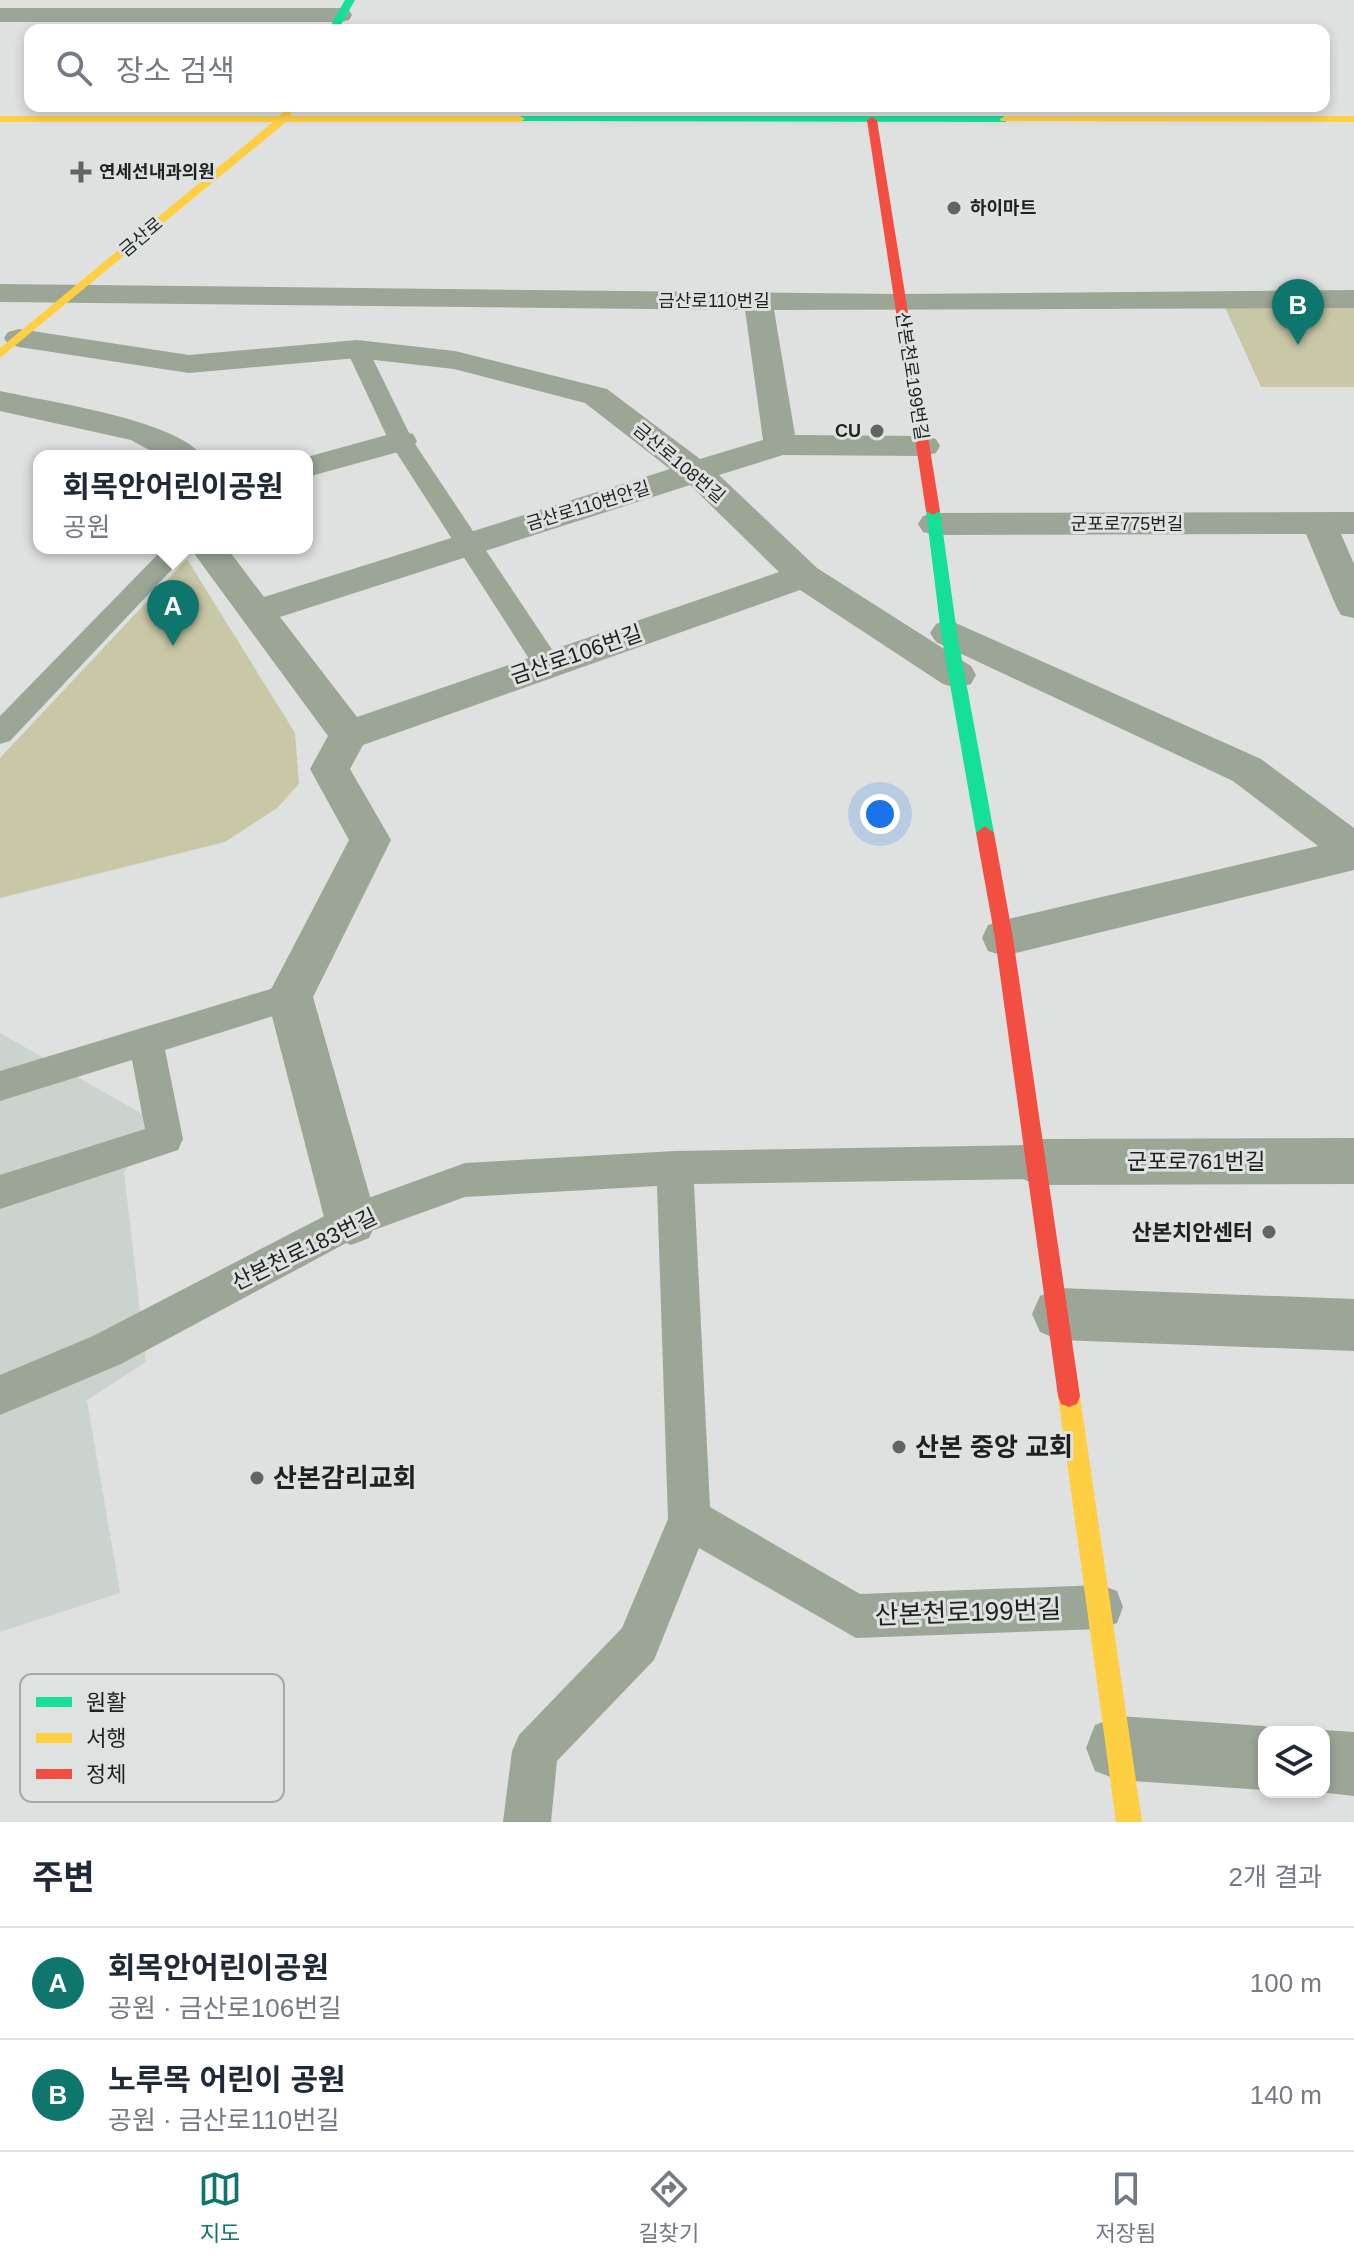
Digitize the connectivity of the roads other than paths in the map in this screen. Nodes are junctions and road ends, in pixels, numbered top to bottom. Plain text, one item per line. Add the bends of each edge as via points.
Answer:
1 (0, 15) edge
2 (341, 19) edge
3 (1187, 112) edge
4 (286, 113) edge
5 (957, 113) edge
6 (0, 119) edge
7 (1354, 119) edge
8 (872, 120) junction
9 (75, 292) junction
10 (0, 293) edge
11 (1354, 299) edge
12 (758, 301) junction
13 (900, 303) junction
14 (10, 346) edge
15 (357, 349) junction
16 (0, 401) edge
17 (401, 441) junction
18 (780, 445) junction
19 (924, 446) junction
20 (174, 450) edge
21 (313, 465) edge
22 (697, 473) junction
23 (1337, 523) edge
24 (935, 524) junction
25 (466, 543) junction
26 (173, 554) edge
27 (212, 554) edge
28 (804, 576) junction
29 (1354, 606) edge
30 (256, 612) junction
31 (949, 633) junction
32 (547, 664) junction
33 (957, 675) junction
34 (0, 734) edge
35 (349, 735) junction
36 (1354, 852) edge
37 (1004, 938) junction
38 (290, 997) junction
39 (146, 1041) junction
40 (0, 1086) edge
41 (1354, 1161) edge
42 (1038, 1162) junction
43 (675, 1168) junction
44 (0, 1192) edge
45 (351, 1221) junction
46 (1059, 1314) junction
47 (1354, 1325) edge
48 (0, 1395) edge
49 (689, 1519) junction
50 (1101, 1607) junction
51 (1118, 1748) junction
52 (1258, 1758) edge
53 (1330, 1762) edge
54 (1354, 1764) edge
55 (527, 1822) edge
56 (1129, 1822) edge

1 - 2 street
3 - 5 street
3 - 7 street
4 - 6 street
4 - 8 street
4 - 9 street, 금산로
5 - 8 street
8 - 13 street, 산본천로199번길
9 - 10 street, 금산로110번길
9 - 12 street, 금산로110번길
9 - 14 street, 금산로
11 - 13 street, 금산로110번길
12 - 13 street, 금산로110번길
12 - 18 street
13 - 19 street, 산본천로199번길
14 - 15 street, 금산로108번길 via 189,364
15 - 17 lane
15 - 22 street, 금산로108번길 via 455,360 596,396
16 - 20 street via 142,433
17 - 21 street
17 - 25 lane
18 - 19 street, 금산로110번안길
18 - 22 street, 금산로110번안길
19 - 24 street, 산본천로199번길
22 - 25 street, 금산로110번안길
22 - 28 street, 금산로108번길
23 - 24 street, 군포로775번길
23 - 29 street, 군포로775번길
24 - 31 street, 산본천로199번길
25 - 30 street, 금산로110번안길
25 - 32 lane
26 - 34 lane
27 - 30 street
28 - 32 street, 금산로106번길
28 - 33 street, 금산로108번길
30 - 35 street
31 - 33 street, 산본천로199번길
31 - 36 street via 1247,770
32 - 35 street, 금산로106번길
33 - 37 street, 산본천로199번길
35 - 38 street via 330,769 370,840
36 - 37 street
37 - 42 street, 산본천로199번길
38 - 39 lane
38 - 45 street
39 - 40 lane
39 - 44 lane via 165,1139
41 - 42 street, 군포로761번길
42 - 43 lane, 산본천로183번길
42 - 46 street, 산본천로199번길
43 - 45 lane, 산본천로183번길 via 465,1180
43 - 49 lane
45 - 48 lane, 산본천로183번길 via 107,1350
46 - 47 street
46 - 50 street, 산본천로199번길
49 - 50 lane, 산본천로199번길 via 856,1616
49 - 55 lane via 638,1644 535,1751
50 - 51 street, 산본천로199번길
51 - 52 street
51 - 56 street, 산본천로199번길
53 - 54 street

